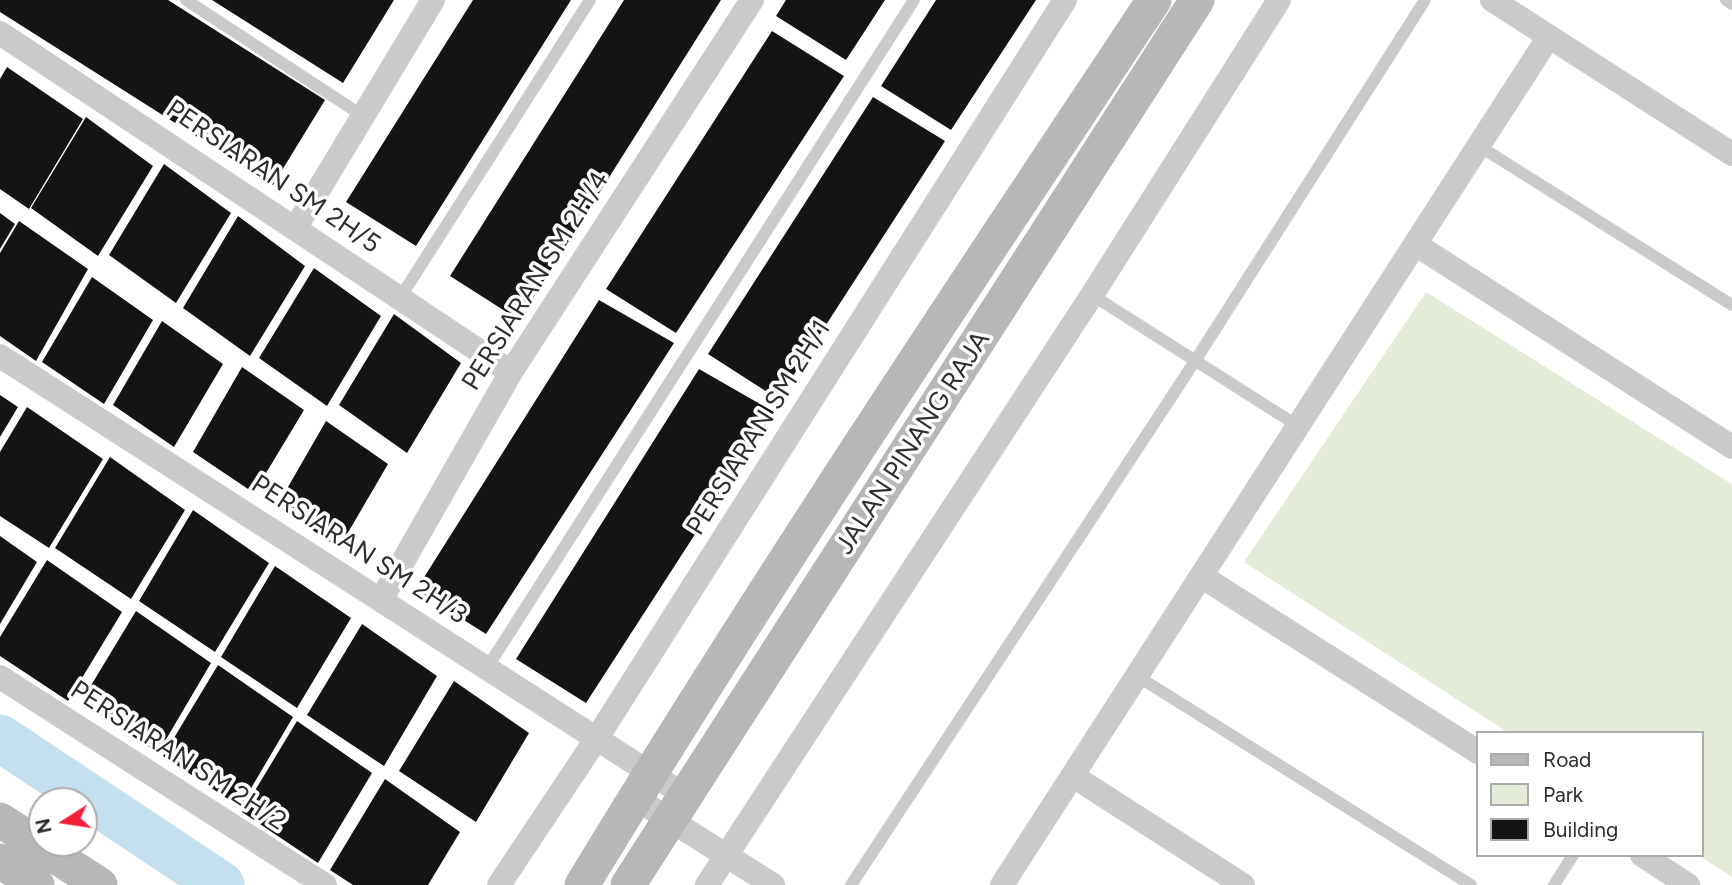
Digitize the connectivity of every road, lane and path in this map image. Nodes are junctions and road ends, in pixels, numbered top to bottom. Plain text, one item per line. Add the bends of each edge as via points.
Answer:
1 (186, 0) edge
2 (433, 0) edge
3 (590, 0) edge
4 (751, 0) edge
5 (914, 0) edge
6 (1065, 0) edge
7 (1154, 0) edge
8 (1198, 0) edge
9 (1279, 0) edge
10 (1425, 0) edge
11 (1492, 0) edge
12 (1726, 0) edge
13 (1732, 4) edge
14 (0, 33) edge
15 (1548, 38) junction
16 (363, 116) junction
17 (1479, 146) junction
18 (1732, 154) edge
19 (296, 227) junction
20 (1415, 244) junction
21 (1092, 295) junction
22 (400, 298) junction
23 (1732, 305) edge
24 (0, 356) edge
25 (1195, 361) junction
26 (511, 373) junction
27 (1298, 426) junction
28 (1732, 447) edge
29 (1201, 576) junction
30 (381, 600) junction
31 (487, 668) junction
32 (1137, 676) junction
33 (0, 677) edge
34 (597, 738) junction
35 (1476, 750) edge
36 (1073, 776) junction
37 (643, 784) junction
38 (678, 808) junction
39 (0, 820) edge
40 (726, 855) junction
41 (1572, 857) edge
42 (1645, 857) edge
43 (0, 861) edge
44 (37, 885) edge
45 (100, 885) edge
46 (325, 885) edge
47 (499, 885) edge
48 (582, 885) edge
49 (628, 885) edge
50 (707, 885) edge
51 (773, 885) edge
52 (851, 885) edge
53 (1002, 885) edge
54 (1243, 885) edge
55 (1471, 885) edge
56 (1554, 885) edge
57 (1688, 885) edge

1 - 16 lane
2 - 16 street
3 - 22 lane
4 - 26 street, PERSIARAN SM 2H/4
5 - 31 lane
6 - 34 street, PERSIARAN SM 2H/1
7 - 37 main road
8 - 38 main road, JALAN PINANG RAJA
9 - 21 street
10 - 25 lane
11 - 15 street
12 - 13 lane
14 - 19 street, PERSIARAN SM 2H/5
15 - 17 street
15 - 18 street
16 - 19 street
17 - 20 street
17 - 23 lane
19 - 22 street, PERSIARAN SM 2H/5
20 - 27 street
20 - 28 street
21 - 25 lane
21 - 40 street
22 - 26 street, PERSIARAN SM 2H/5
24 - 30 street, PERSIARAN SM 2H/3
25 - 27 lane
25 - 52 lane
26 - 30 street, PERSIARAN SM 2H/4
27 - 29 street
29 - 32 street
29 - 35 street
30 - 31 street, PERSIARAN SM 2H/3
31 - 34 street, PERSIARAN SM 2H/3
32 - 36 street
32 - 55 lane
33 - 46 street, PERSIARAN SM 2H/2
34 - 37 street, PERSIARAN SM 2H/3
34 - 47 street, PERSIARAN SM 2H/1
36 - 53 street
36 - 54 street
37 - 38 street, PERSIARAN SM 2H/3
37 - 48 main road
38 - 40 street, PERSIARAN SM 2H/3
38 - 49 main road, JALAN PINANG RAJA
39 - 45 main road
40 - 50 street
40 - 51 street, PERSIARAN SM 2H/3
41 - 56 lane
42 - 57 street
43 - 44 main road

